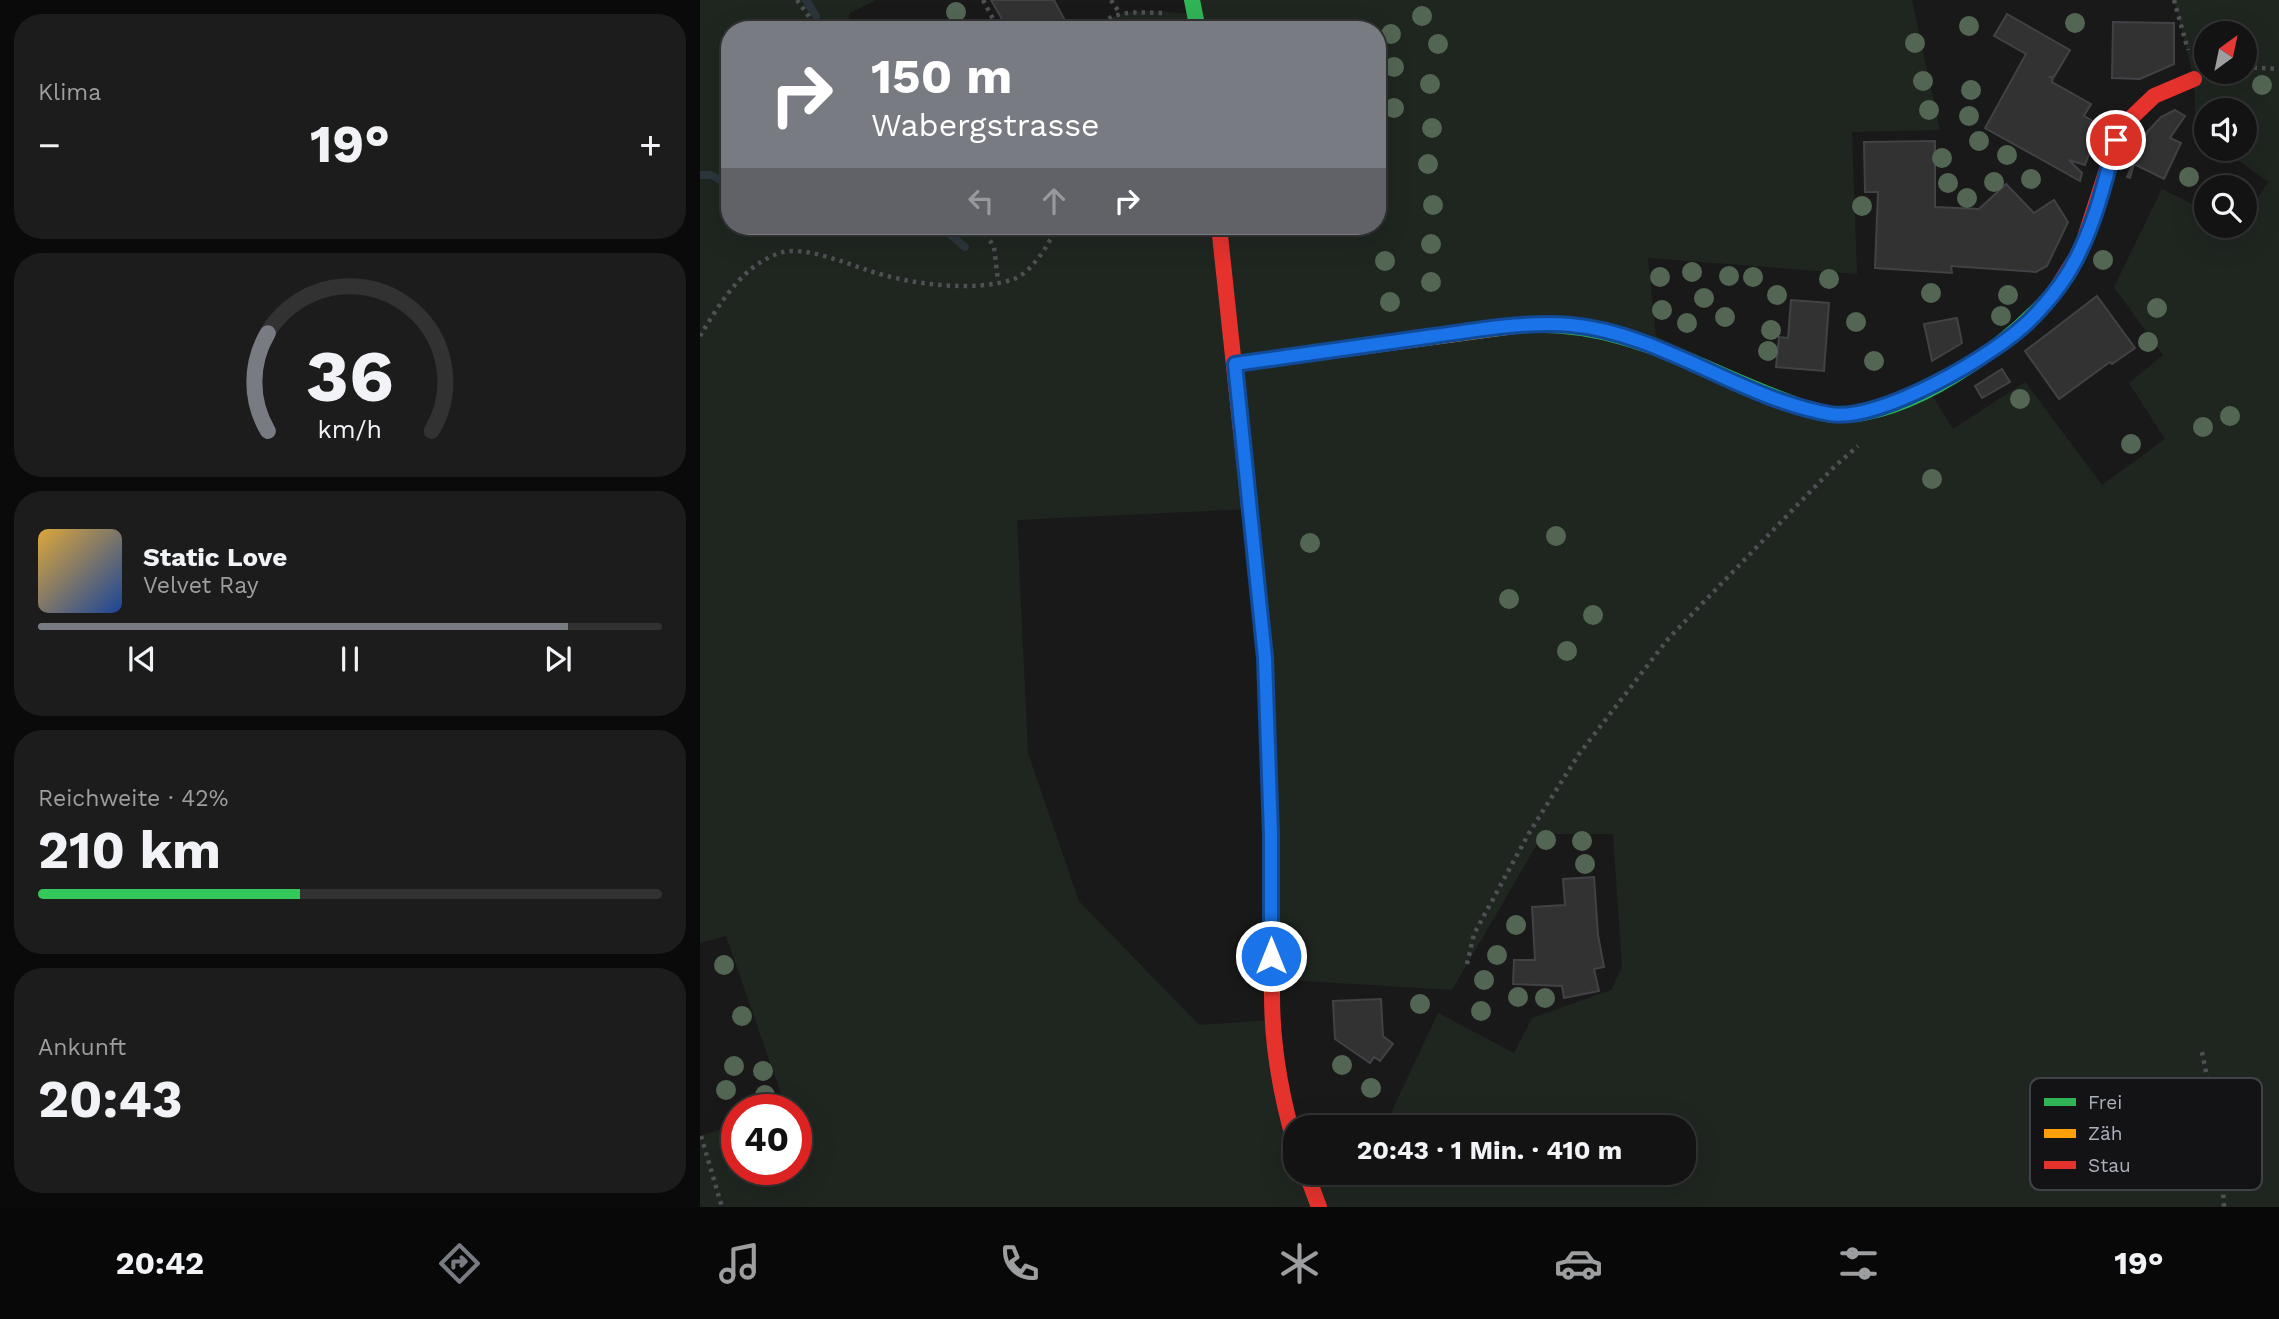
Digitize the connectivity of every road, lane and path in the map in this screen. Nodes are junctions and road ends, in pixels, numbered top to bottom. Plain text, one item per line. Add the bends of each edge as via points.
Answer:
1 (797, 0) edge
2 (983, 0) edge
3 (1111, 0) edge
4 (1192, 0) edge
5 (2174, 0) edge
6 (1119, 12) junction
7 (1136, 13) dead end
8 (812, 21) edge
9 (994, 21) edge
10 (1104, 21) edge
11 (1196, 21) edge
12 (2258, 68) edge
13 (2279, 69) edge
14 (2194, 79) joint
15 (987, 235) edge
16 (1051, 235) edge
17 (1220, 235) edge
18 (998, 281) junction
19 (700, 336) edge
20 (1235, 364) junction
21 (1861, 443) dead end
22 (1467, 964) dead end
23 (2202, 1052) dead end
24 (2207, 1078) edge
25 (1286, 1115) edge
26 (701, 1136) edge
27 (1311, 1185) edge
28 (722, 1207) edge
29 (1319, 1207) edge

1 - 8 path
2 - 9 path
3 - 6 path
4 - 11 street
5 - 14 path
6 - 7 path
6 - 10 path
12 - 13 path
14 - 20 street via 2144,103 2116,140 2080,251 2031,320 1998,346 1898,402 1832,415 1779,399 1648,346 1571,325 1505,327
15 - 18 path via 994,247
16 - 18 path via 1028,269 1015,279
17 - 20 street
18 - 19 path via 968,286 917,284 829,255 781,252 750,270 721,302
20 - 25 street via 1265,658 1272,1020
21 - 22 path via 1668,639 1579,754 1474,934
23 - 24 path
26 - 28 path
27 - 29 street

